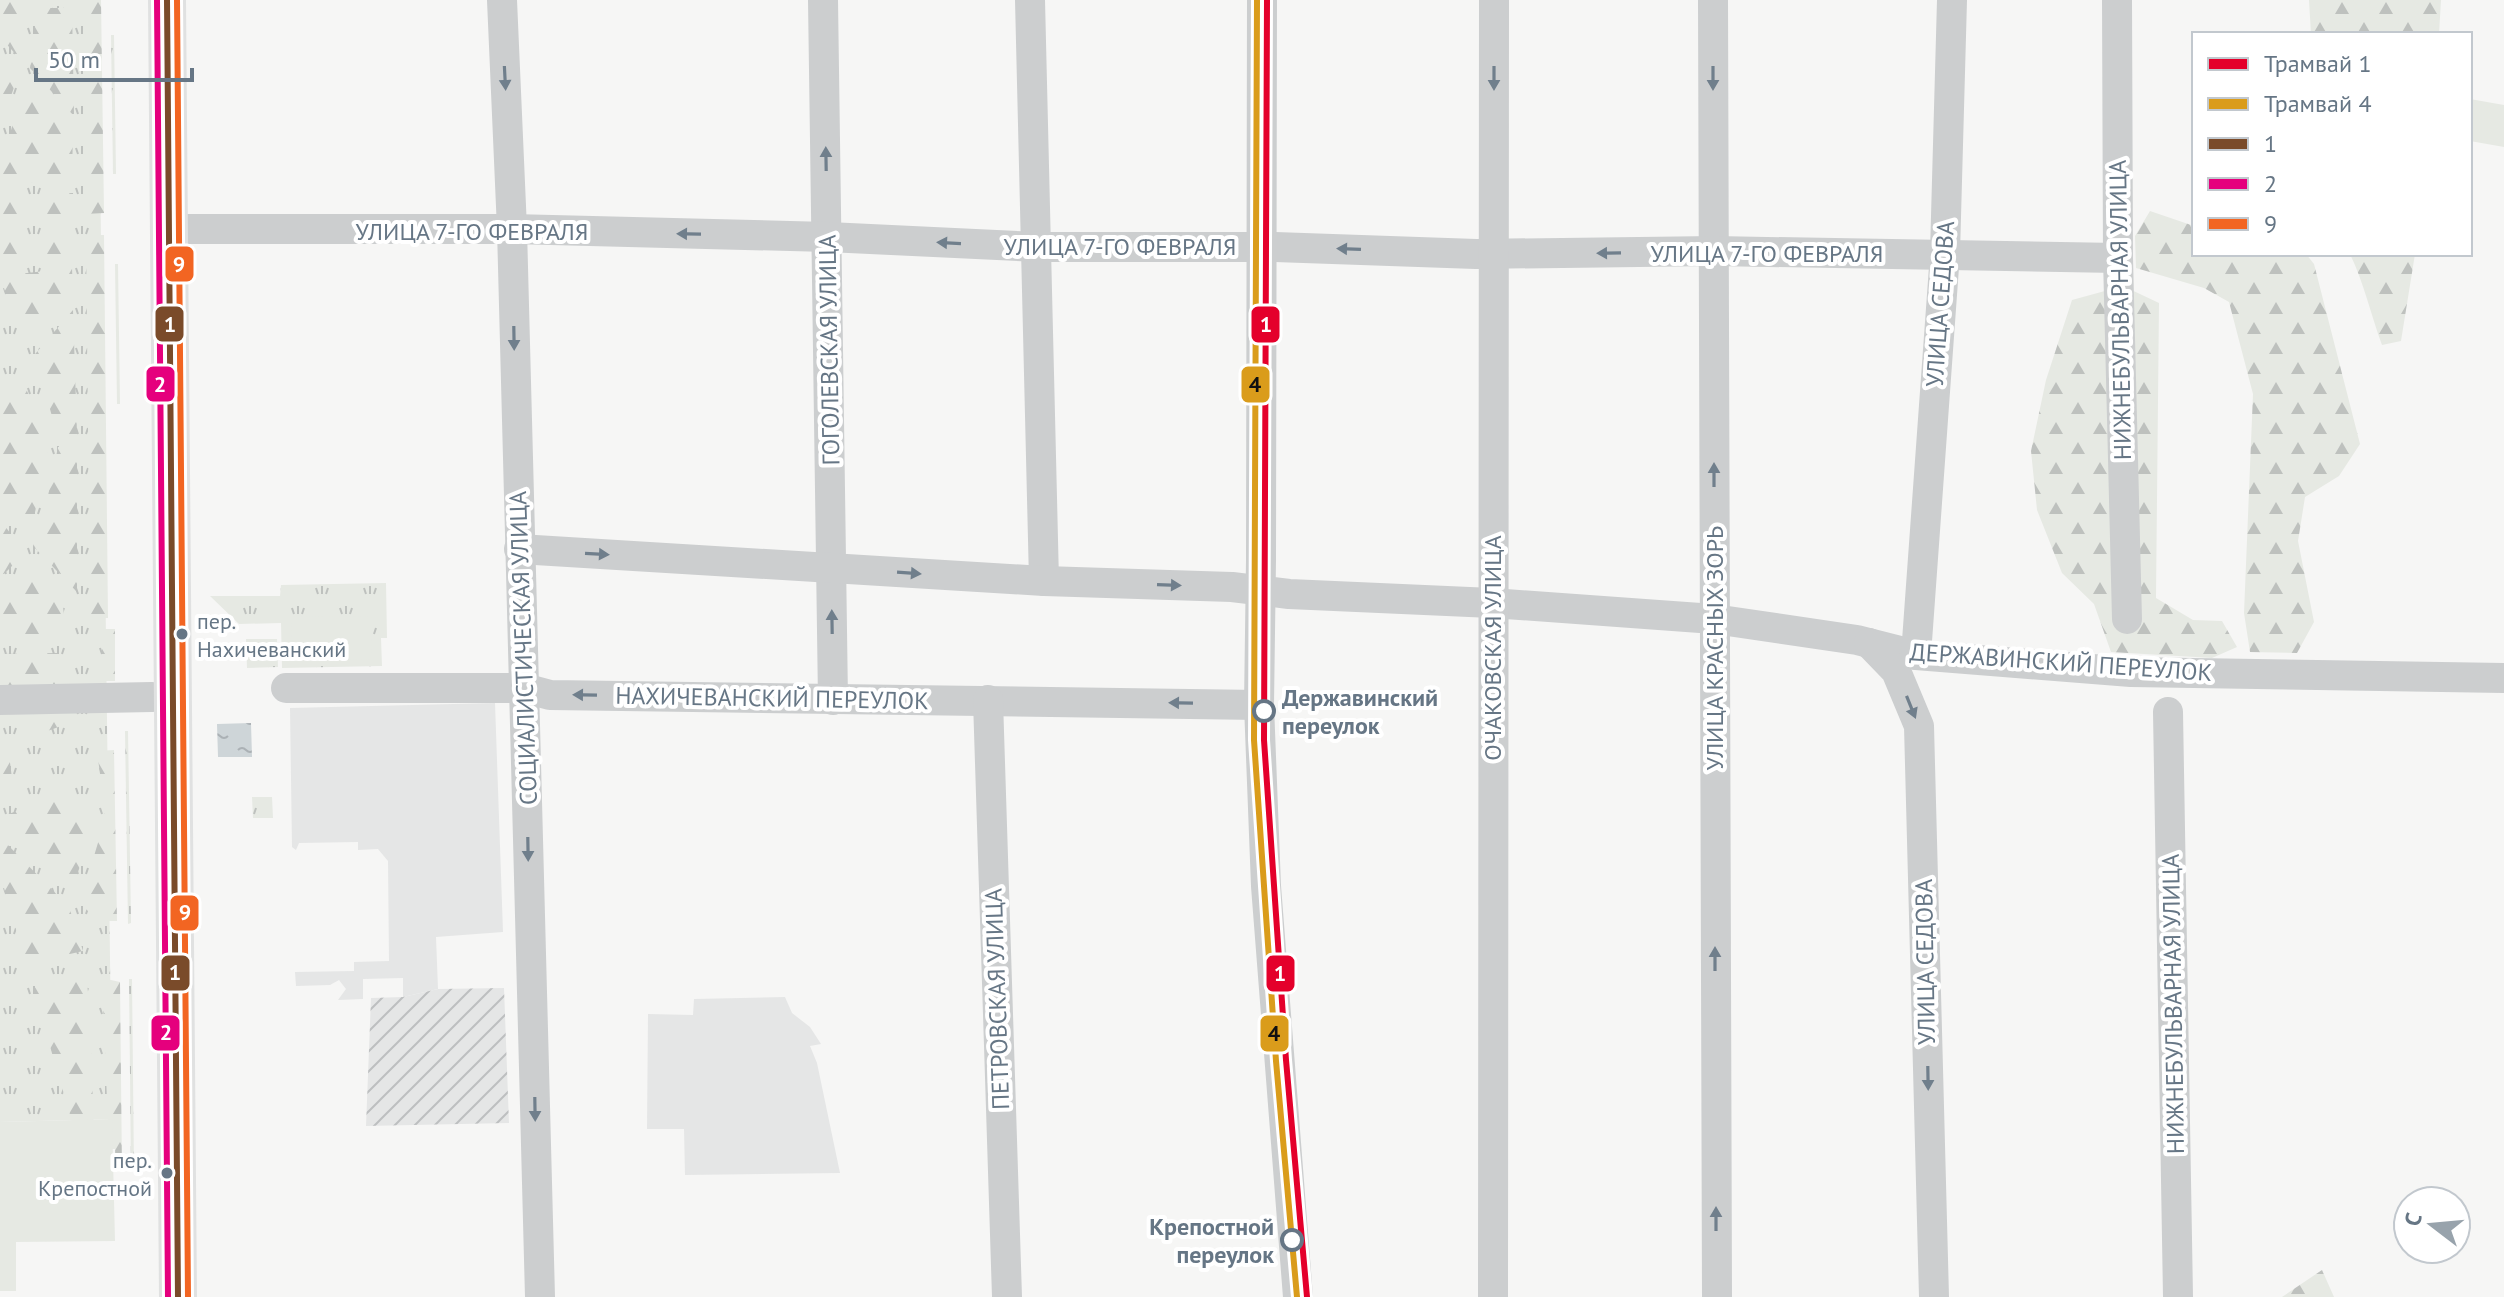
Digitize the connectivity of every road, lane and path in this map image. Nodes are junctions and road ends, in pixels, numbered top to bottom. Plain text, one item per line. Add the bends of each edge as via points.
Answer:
1 (146, 0) edge
2 (167, 0) edge
3 (502, 0) edge
4 (823, 0) edge
5 (1030, 0) edge
6 (1262, 0) edge
7 (1494, 0) edge
8 (1713, 0) edge
9 (1952, 0) edge
10 (2117, 0) edge
11 (169, 229) junction
12 (512, 229) junction
13 (828, 237) junction
14 (1038, 247) junction
15 (1260, 247) junction
16 (1715, 251) junction
17 (1945, 253) junction
18 (1493, 254) junction
19 (2118, 258) junction
20 (519, 549) junction
21 (831, 568) junction
22 (1044, 581) junction
23 (1261, 589) junction
24 (1492, 603) junction
25 (1714, 619) junction
26 (2127, 619) dead end
27 (1869, 643) junction
28 (1916, 655) junction
29 (2504, 678) edge
30 (286, 688) dead end
31 (524, 688) junction
32 (152, 697) junction
33 (0, 700) edge
34 (833, 700) junction
35 (988, 700) junction
36 (1259, 705) junction
37 (2168, 712) dead end
38 (155, 1297) edge
39 (178, 1297) edge
40 (540, 1297) edge
41 (1007, 1297) edge
42 (1298, 1297) edge
43 (1493, 1297) edge
44 (1717, 1297) edge
45 (1934, 1297) edge
46 (2178, 1297) edge

1 - 32 main road
2 - 11 main road
3 -> 12 street, СОЦИАЛИСТИЧЕСКАЯ УЛИЦА
13 -> 4 street, ГОГОЛЕВСКАЯ УЛИЦА
5 - 14 street
6 - 15 street
7 -> 18 street, ОЧАКОВСКАЯ УЛИЦА
8 -> 16 street, УЛИЦА КРАСНЫХ ЗОРЬ
9 - 17 street, УЛИЦА СЕДОВА
10 - 19 street, НИЖНЕБУЛЬВАРНАЯ УЛИЦА
11 - 12 street, УЛИЦА 7-ГО ФЕВРАЛЯ
11 - 39 main road
13 -> 12 street, УЛИЦА 7-ГО ФЕВРАЛЯ
12 -> 20 street, СОЦИАЛИСТИЧЕСКАЯ УЛИЦА
14 -> 13 street, УЛИЦА 7-ГО ФЕВРАЛЯ
13 - 21 street, ГОГОЛЕВСКАЯ УЛИЦА
14 - 15 street, УЛИЦА 7-ГО ФЕВРАЛЯ
14 - 22 street
18 -> 15 street, УЛИЦА 7-ГО ФЕВРАЛЯ
15 - 23 street
16 - 17 street, УЛИЦА 7-ГО ФЕВРАЛЯ
16 -> 18 street, УЛИЦА 7-ГО ФЕВРАЛЯ
25 -> 16 street, УЛИЦА КРАСНЫХ ЗОРЬ
17 - 19 street, УЛИЦА 7-ГО ФЕВРАЛЯ
17 - 28 street, УЛИЦА СЕДОВА
18 - 24 street, ОЧАКОВСКАЯ УЛИЦА
19 - 26 street, НИЖНЕБУЛЬВАРНАЯ УЛИЦА
20 -> 21 street, ДЕРЖАВИНСКИЙ ПЕРЕУЛОК
20 - 31 street, СОЦИАЛИСТИЧЕСКАЯ УЛИЦА
21 -> 22 street, ДЕРЖАВИНСКИЙ ПЕРЕУЛОК
34 -> 21 street, ГОГОЛЕВСКАЯ УЛИЦА
22 -> 23 street, ДЕРЖАВИНСКИЙ ПЕРЕУЛОК
23 - 24 street, ДЕРЖАВИНСКИЙ ПЕРЕУЛОК
23 - 36 street
24 - 25 street, ДЕРЖАВИНСКИЙ ПЕРЕУЛОК
24 - 43 street, ОЧАКОВСКАЯ УЛИЦА
25 - 27 street, ДЕРЖАВИНСКИЙ ПЕРЕУЛОК
44 -> 25 street, УЛИЦА КРАСНЫХ ЗОРЬ
27 - 28 street, ДЕРЖАВИНСКИЙ ПЕРЕУЛОК
27 -> 45 street, УЛИЦА СЕДОВА via 1896,671 1919,726
28 - 29 street, ДЕРЖАВИНСКИЙ ПЕРЕУЛОК via 2131,672
30 - 31 street, НАХИЧЕВАНСКИЙ ПЕРЕУЛОК
34 -> 31 street, НАХИЧЕВАНСКИЙ ПЕРЕУЛОК via 550,695
31 -> 40 street, СОЦИАЛИСТИЧЕСКАЯ УЛИЦА
32 - 33 street
32 - 38 main road
34 - 35 street, НАХИЧЕВАНСКИЙ ПЕРЕУЛОК
36 -> 35 street, НАХИЧЕВАНСКИЙ ПЕРЕУЛОК
35 - 41 street, ПЕТРОВСКАЯ УЛИЦА
36 - 42 street via 1266,886
37 - 46 street, НИЖНЕБУЛЬВАРНАЯ УЛИЦА

